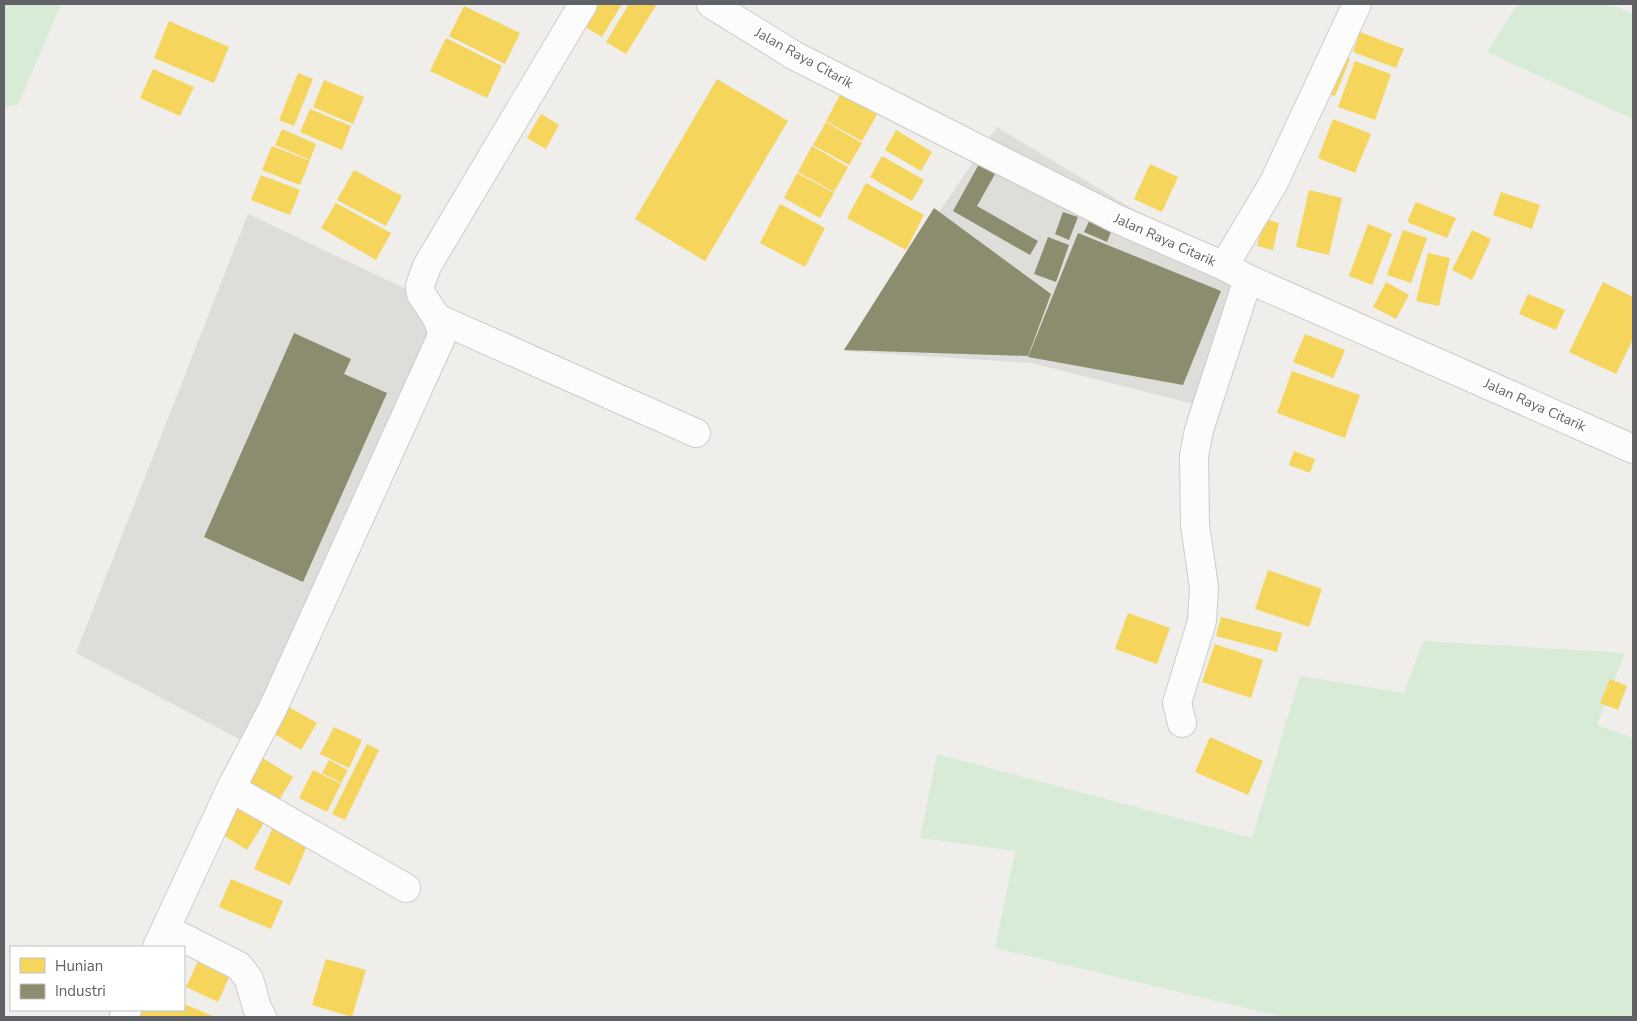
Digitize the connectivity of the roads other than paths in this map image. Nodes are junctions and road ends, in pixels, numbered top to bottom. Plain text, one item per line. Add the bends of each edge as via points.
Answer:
1 (583, 4) edge
2 (711, 4) edge
3 (1357, 4) edge
4 (1224, 266) junction
5 (1248, 279) junction
6 (437, 318) junction
7 (696, 433) dead end
8 (1633, 449) edge
9 (1182, 723) dead end
10 (231, 788) junction
11 (406, 888) dead end
12 (162, 938) edge
13 (184, 946) edge
14 (185, 946) edge
15 (262, 1017) edge

1 - 6 street via 427,266 420,286 421,294
2 - 4 street, Jalan Raya Citarik via 795,56 1117,218
3 - 4 street via 1273,184
4 - 5 street, Jalan Raya Citarik
5 - 8 street, Jalan Raya Citarik
5 - 9 street via 1199,430 1194,456 1195,525 1204,587 1202,621 1177,703
6 - 7 street
6 - 10 street via 441,338 434,355 277,699
10 - 11 street
10 - 12 street
12 - 13 street
14 - 15 street via 239,966 249,979

